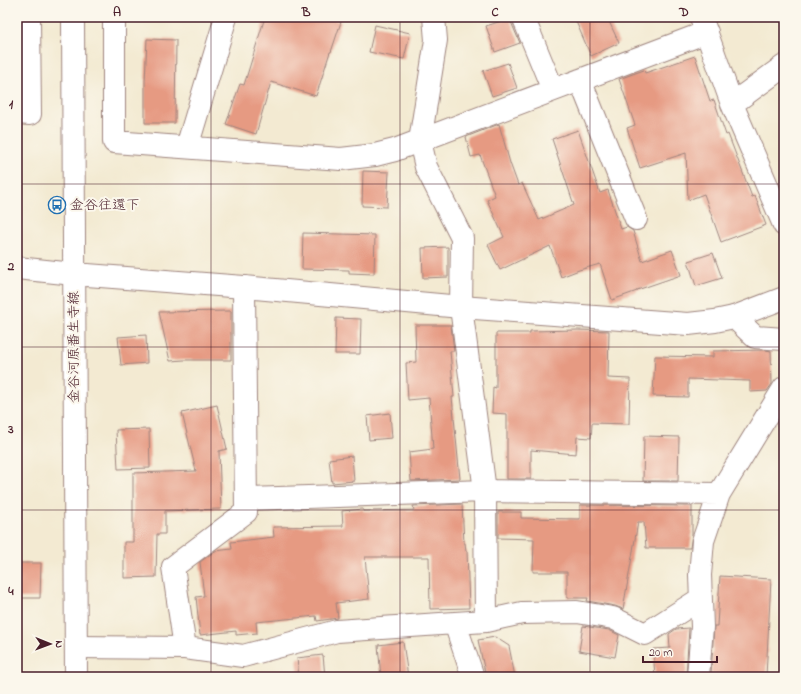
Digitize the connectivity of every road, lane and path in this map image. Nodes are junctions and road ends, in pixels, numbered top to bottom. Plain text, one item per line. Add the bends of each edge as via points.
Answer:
1 (29, 17) edge
2 (73, 17) edge
3 (114, 17) edge
4 (226, 17) edge
5 (434, 17) edge
6 (523, 17) edge
7 (704, 24) edge
8 (784, 66) edge
9 (580, 80) junction
10 (553, 90) junction
11 (732, 104) junction
12 (17, 113) edge
13 (420, 141) junction
14 (187, 147) junction
15 (636, 219) dead end
16 (784, 225) edge
17 (17, 268) edge
18 (74, 274) junction
19 (244, 287) junction
20 (784, 298) edge
21 (461, 307) junction
22 (734, 317) junction
23 (784, 339) edge
24 (784, 388) edge
25 (485, 491) junction
26 (719, 494) junction
27 (246, 499) junction
28 (700, 599) junction
29 (486, 621) junction
30 (455, 624) junction
31 (76, 647) junction
32 (185, 648) junction
33 (76, 677) edge
34 (473, 677) edge
35 (698, 677) edge

1 - 12 street via 30,114
2 - 18 street, 金谷河原番生寺線
3 - 14 street via 114,142
4 - 14 street
5 - 13 street via 436,40
6 - 10 street
7 - 9 street
7 - 11 street
8 - 11 street
9 - 10 street
9 - 15 street
10 - 13 street
11 - 16 street
13 - 14 street via 395,150 341,159
13 - 21 street via 426,167 462,238
17 - 18 street
18 - 19 street
18 - 31 street, 金谷河原番生寺線
19 - 21 street
19 - 27 street
20 - 22 street
21 - 22 street via 688,324 715,322
21 - 25 street
22 - 23 street via 755,337
24 - 26 street
25 - 26 street
25 - 27 street
25 - 29 street
26 - 28 street via 703,541
27 - 32 street via 246,512 173,567
28 - 29 street via 645,634 613,618 577,612 522,614
28 - 35 street via 702,627
29 - 30 street
30 - 32 street via 337,630 243,656
30 - 34 street
31 - 32 street
31 - 33 street, 金谷河原番生寺線

